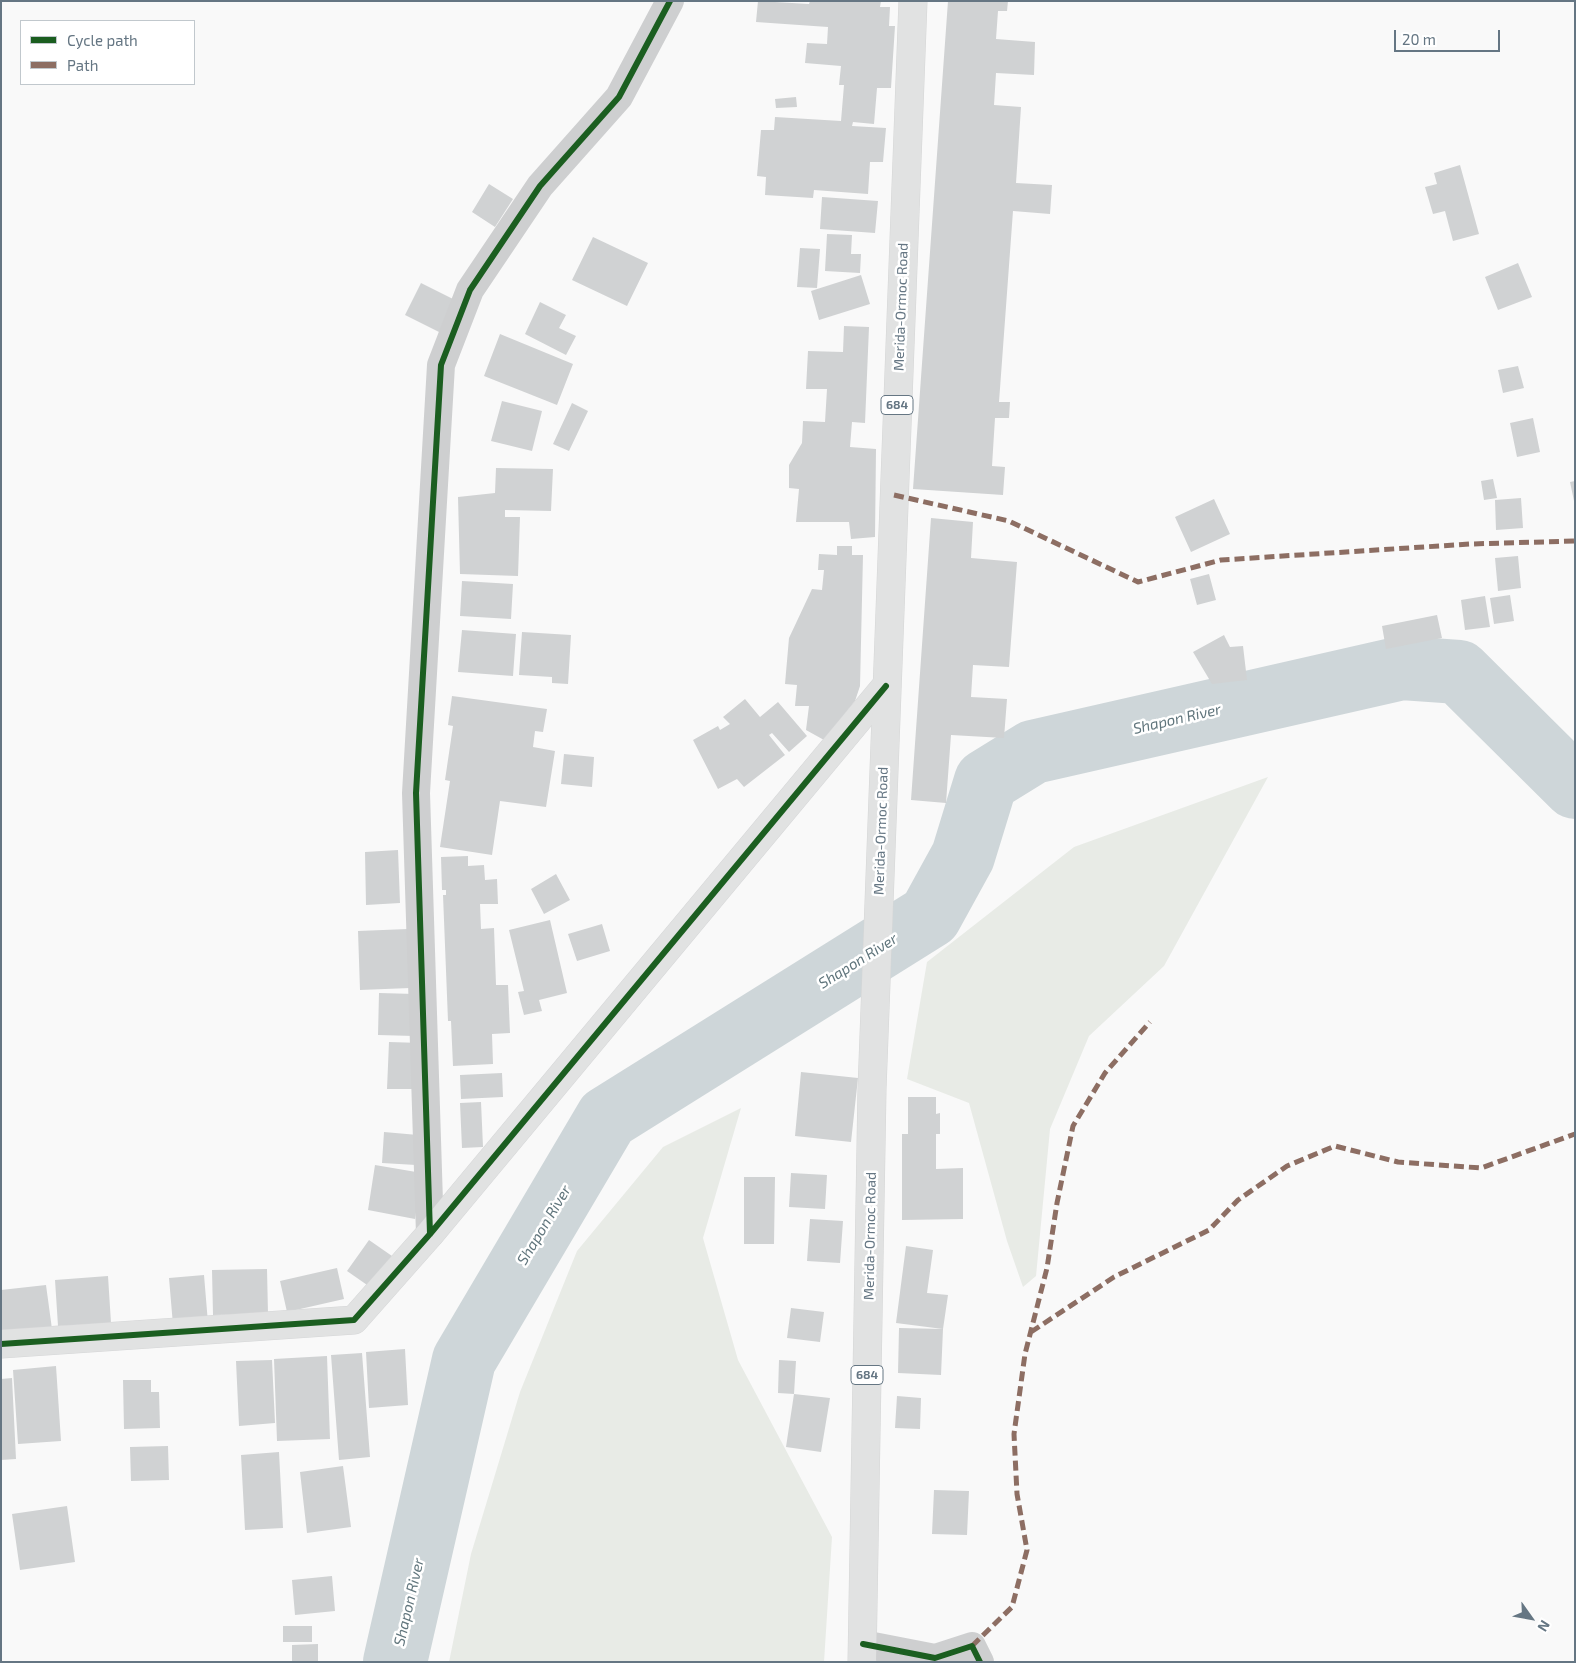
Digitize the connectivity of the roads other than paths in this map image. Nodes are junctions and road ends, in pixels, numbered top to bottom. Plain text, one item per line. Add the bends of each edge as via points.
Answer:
1 (670, 1) edge
2 (913, 1) edge
3 (886, 686) junction
4 (430, 1234) junction
5 (1, 1344) edge
6 (862, 1653) edge
7 (980, 1662) edge

1 - 4 street via 619,97 540,186 470,290 441,365 416,793
2 - 3 main road, Merida-Ormoc Road / 684
3 - 4 main road
3 - 6 main road, Merida-Ormoc Road / 684 via 872,1089
4 - 5 main road via 354,1320
6 - 7 street via 936,1658 972,1646

